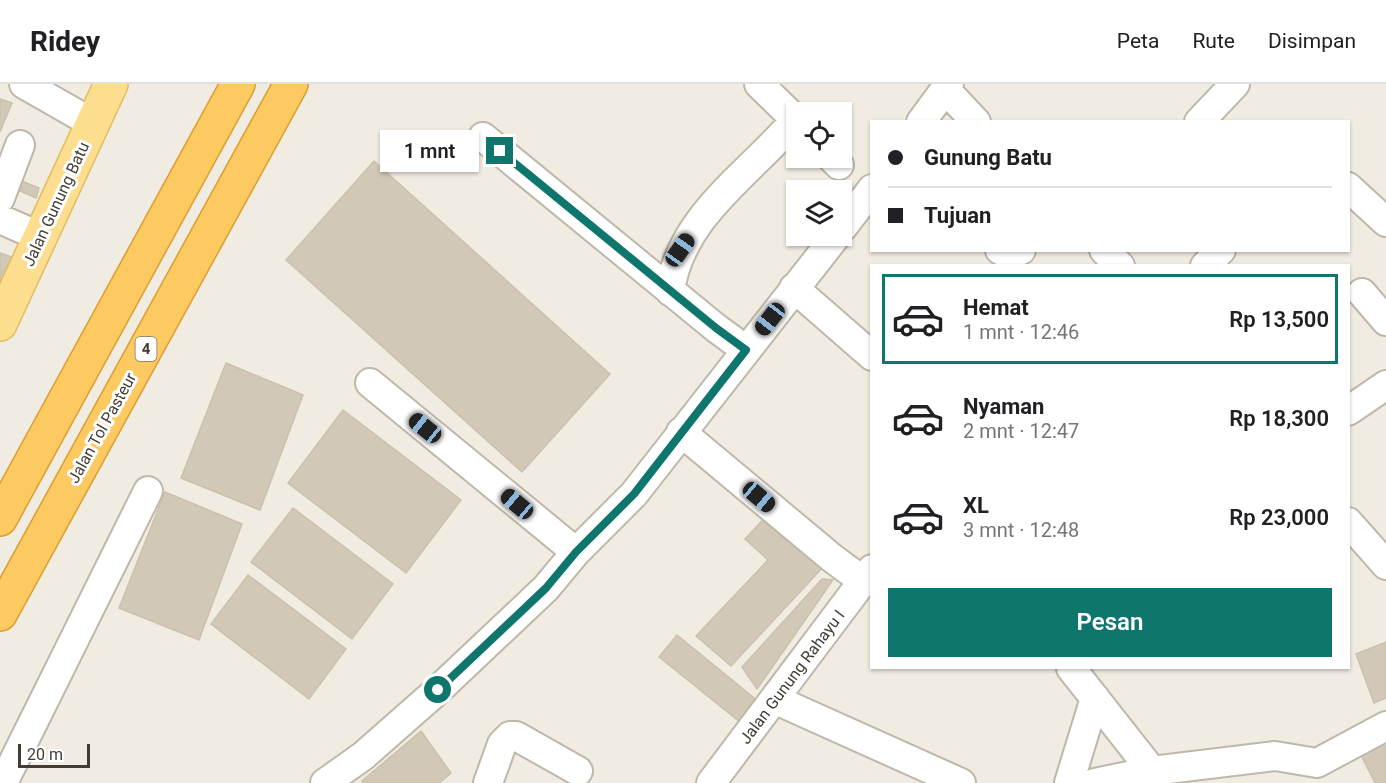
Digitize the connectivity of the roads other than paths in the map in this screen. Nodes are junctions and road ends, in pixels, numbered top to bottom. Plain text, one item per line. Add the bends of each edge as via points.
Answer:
1 (24, 84) edge
2 (111, 84) edge
3 (238, 84) edge
4 (291, 84) edge
5 (759, 84) edge
6 (1235, 84) edge
7 (947, 87) edge
8 (786, 110) edge
9 (922, 120) edge
10 (974, 120) edge
11 (1201, 120) edge
12 (94, 124) junction
13 (786, 131) edge
14 (483, 137) dead end
15 (20, 145) dead end
16 (1350, 189) edge
17 (870, 192) edge
18 (0, 198) edge
19 (852, 215) edge
20 (0, 219) edge
21 (1386, 222) edge
22 (41, 237) junction
23 (828, 246) edge
24 (1106, 252) edge
25 (1219, 252) edge
26 (1118, 264) edge
27 (1207, 264) edge
28 (794, 288) junction
29 (670, 291) junction
30 (1362, 293) dead end
31 (4, 305) edge
32 (1386, 321) edge
33 (746, 350) junction
34 (870, 354) edge
35 (370, 383) dead end
36 (1386, 385) edge
37 (1350, 410) edge
38 (681, 432) junction
39 (148, 491) dead end
40 (0, 519) edge
41 (1350, 524) edge
42 (576, 552) junction
43 (1386, 565) edge
44 (867, 575) edge
45 (0, 614) edge
46 (1072, 669) edge
47 (1095, 698) junction
48 (776, 700) junction
49 (1386, 726) edge
50 (578, 771) dead end
51 (1152, 771) junction
52 (1325, 773) edge
53 (3, 783) edge
54 (325, 783) edge
55 (488, 783) edge
56 (711, 783) edge
57 (961, 783) edge
58 (1068, 783) edge
59 (1095, 783) edge

1 - 12 street
2 - 12 main road, Jalan Gunung Batu
3 - 40 highway
4 - 45 highway, Jalan Tol Pasteur / 4
5 - 8 street
6 - 11 street
7 - 9 street
7 - 10 street
12 - 22 main road, Jalan Gunung Batu
13 - 29 street via 733,182 698,225 680,250
14 - 29 street
15 - 18 street
16 - 21 street
17 - 19 street
20 - 22 street
22 - 31 main road, Jalan Gunung Batu
23 - 28 street
24 - 26 street
25 - 27 street
28 - 33 street
28 - 34 street
29 - 33 street
30 - 32 street
33 - 38 street
35 - 42 street
36 - 37 street
38 - 42 street via 634,494
38 - 44 street via 832,558
39 - 53 street
41 - 43 street
42 - 54 street via 546,588 462,669 363,756
44 - 48 street, Jalan Gunung Rahayu I
46 - 47 street
47 - 51 street
47 - 58 street
48 - 56 street, Jalan Gunung Rahayu I
48 - 57 street
49 - 52 street
50 - 55 street via 510,736 502,744
51 - 52 street via 1275,756
51 - 59 street

